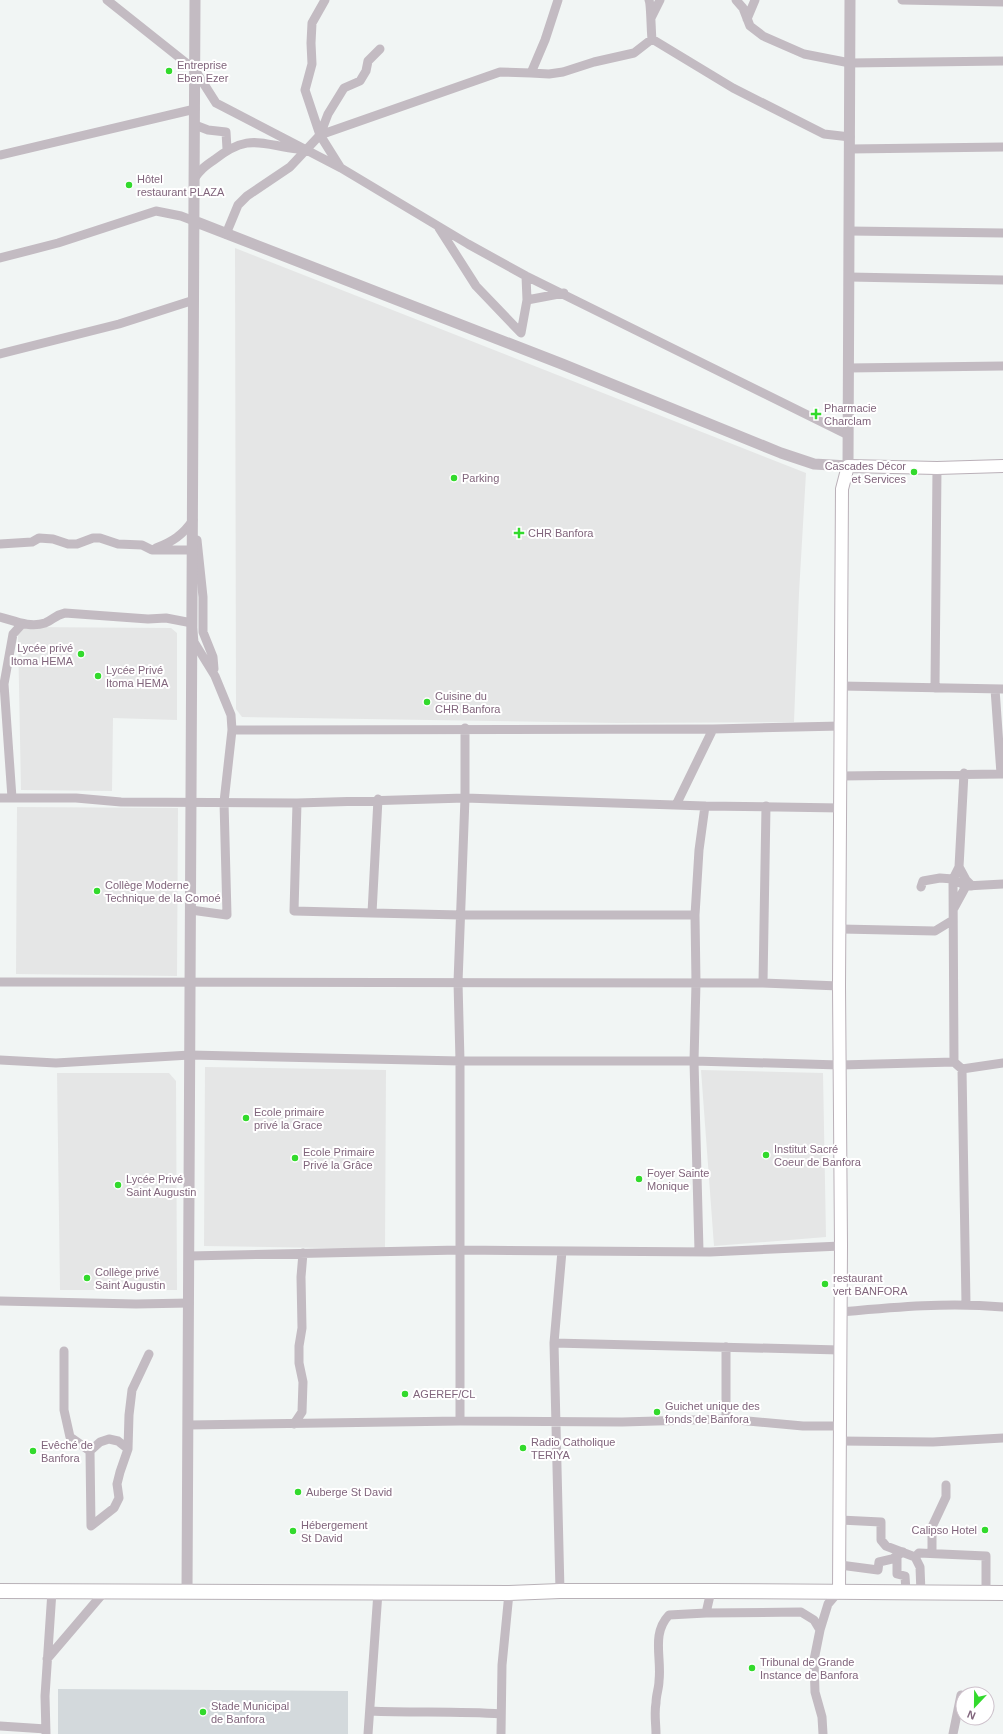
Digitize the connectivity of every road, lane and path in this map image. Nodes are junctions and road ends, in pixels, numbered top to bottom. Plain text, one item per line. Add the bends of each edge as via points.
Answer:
1 (107, 0) edge
2 (195, 0) edge
3 (325, 0) edge
4 (558, 0) edge
5 (649, 0) edge
6 (660, 0) edge
7 (736, 0) edge
8 (755, 0) edge
9 (850, 0) edge
10 (902, 0) edge
11 (1003, 1) edge
12 (747, 19) junction
13 (650, 22) junction
14 (652, 39) junction
15 (380, 48) dead end
16 (1003, 61) edge
17 (850, 63) junction
18 (195, 70) junction
19 (531, 73) junction
20 (195, 109) junction
21 (195, 125) junction
22 (320, 135) junction
23 (850, 137) junction
24 (1003, 147) edge
25 (227, 149) junction
26 (850, 149) junction
27 (305, 150) junction
28 (0, 155) edge
29 (341, 168) junction
30 (194, 179) junction
31 (194, 222) junction
32 (438, 227) junction
33 (849, 231) junction
34 (1003, 233) edge
35 (226, 234) junction
36 (0, 258) edge
37 (526, 276) junction
38 (849, 277) junction
39 (1003, 280) edge
40 (564, 293) junction
41 (194, 300) junction
42 (527, 300) junction
43 (521, 333) junction
44 (522, 349) junction
45 (0, 354) edge
46 (1003, 366) edge
47 (848, 368) junction
48 (848, 435) junction
49 (848, 466) junction
50 (1003, 466) edge
51 (937, 468) junction
52 (193, 516) junction
53 (0, 544) edge
54 (152, 550) junction
55 (192, 550) junction
56 (0, 617) edge
57 (192, 623) junction
58 (22, 624) junction
59 (215, 676) junction
60 (841, 686) junction
61 (935, 688) junction
62 (999, 689) edge
63 (841, 726) junction
64 (465, 728) junction
65 (714, 729) junction
66 (232, 730) junction
67 (964, 774) junction
68 (1002, 774) edge
69 (840, 776) junction
70 (0, 798) edge
71 (12, 798) junction
72 (465, 798) junction
73 (378, 799) junction
74 (191, 801) junction
75 (224, 802) junction
76 (297, 803) junction
77 (676, 805) junction
78 (705, 806) junction
79 (766, 806) junction
80 (841, 808) junction
81 (959, 867) junction
82 (953, 879) junction
83 (1003, 884) edge
84 (969, 886) junction
85 (920, 887) dead end
86 (191, 910) junction
87 (953, 910) junction
88 (372, 913) junction
89 (461, 915) junction
90 (695, 915) junction
91 (953, 920) junction
92 (841, 929) junction
93 (935, 931) junction
94 (954, 937) junction
95 (0, 982) edge
96 (190, 982) junction
97 (458, 982) junction
98 (763, 983) junction
99 (696, 984) junction
100 (839, 986) junction
101 (190, 1055) junction
102 (0, 1060) edge
103 (460, 1061) junction
104 (694, 1061) junction
105 (954, 1062) junction
106 (1003, 1063) edge
107 (840, 1065) junction
108 (962, 1069) junction
109 (841, 1246) junction
110 (459, 1250) junction
111 (562, 1251) junction
112 (699, 1251) junction
113 (303, 1253) junction
114 (189, 1256) junction
115 (0, 1300) edge
116 (189, 1304) junction
117 (966, 1304) junction
118 (1003, 1307) edge
119 (840, 1312) junction
120 (554, 1343) junction
121 (726, 1347) junction
122 (840, 1350) junction
123 (64, 1351) dead end
124 (149, 1354) dead end
125 (726, 1419) junction
126 (460, 1421) junction
127 (557, 1421) junction
128 (188, 1424) junction
129 (294, 1424) junction
130 (840, 1426) junction
131 (1003, 1438) edge
132 (840, 1441) junction
133 (128, 1449) junction
134 (90, 1451) junction
135 (946, 1485) dead end
136 (840, 1520) junction
137 (932, 1553) junction
138 (900, 1554) junction
139 (915, 1558) junction
140 (840, 1565) junction
141 (0, 1591) edge
142 (52, 1591) junction
143 (105, 1591) junction
144 (560, 1591) junction
145 (711, 1591) junction
146 (839, 1591) junction
147 (187, 1592) junction
148 (378, 1592) junction
149 (906, 1592) junction
150 (509, 1593) junction
151 (921, 1593) junction
152 (986, 1593) junction
153 (1003, 1593) edge
154 (706, 1613) junction
155 (820, 1630) junction
156 (47, 1659) junction
157 (370, 1710) junction
158 (501, 1714) junction
159 (0, 1726) edge
160 (46, 1732) edge
161 (368, 1734) edge
162 (501, 1734) edge
163 (656, 1734) edge
164 (823, 1734) edge

1 - 18 street
2 - 18 street
3 - 22 street via 312,23 312,64 305,90
4 - 19 street
5 - 13 street
6 - 13 street
7 - 12 street via 743,8
8 - 12 street
9 - 17 street
10 - 11 street
12 - 17 street via 750,26 763,36 804,54
13 - 14 street
14 - 19 street via 634,53 563,72
14 - 23 street via 733,88 824,134
15 - 22 street via 368,61 360,81 344,88 328,114
16 - 17 street
17 - 23 street
18 - 20 street
18 - 27 street via 216,103
19 - 22 street via 500,72
20 - 21 street
20 - 28 street
21 - 25 street via 208,130 226,132
21 - 30 street
22 - 27 street
22 - 29 street
23 - 26 street
24 - 26 street
25 - 27 street via 256,141
25 - 30 street via 200,169
26 - 33 street
27 - 29 street
27 - 35 street via 290,167 238,205
29 - 32 street
30 - 31 street
31 - 35 street
31 - 36 street via 181,216 156,211 58,243
31 - 41 street
32 - 37 street
32 - 43 street via 476,286
33 - 34 street
33 - 38 street
35 - 44 street
37 - 40 street
37 - 42 street
38 - 39 street
38 - 47 street
40 - 42 street
40 - 48 street
41 - 45 street via 119,324
41 - 52 street
42 - 43 street
43 - 44 street
44 - 49 street via 781,453 814,464
46 - 47 street
47 - 48 street
48 - 49 street
49 - 51 main road
49 - 60 main road via 842,489
50 - 51 main road
51 - 61 street
52 - 54 street via 186,531
52 - 55 street
52 - 59 street via 203,597 203,632 213,657
53 - 54 street via 32,542 39,538 76,544 100,538 118,544 142,545
54 - 55 street
55 - 57 street
56 - 58 street
57 - 58 street via 166,618 65,613 57,614 46,622 35,625
57 - 59 street via 194,642
57 - 74 street
58 - 71 street via 13,634 4,684
59 - 66 street via 231,714
60 - 61 street
60 - 63 main road
61 - 62 street
62 - 68 street
63 - 65 street
63 - 69 main road
64 - 65 street
64 - 66 street
64 - 72 street
65 - 77 street
66 - 75 street
67 - 68 street
67 - 69 street
67 - 81 street
69 - 80 main road
70 - 71 street
71 - 74 street via 76,798 121,802
72 - 73 street
72 - 77 street
72 - 89 street
73 - 76 street
73 - 88 street
74 - 75 street
74 - 86 street
75 - 76 street
75 - 86 street via 227,914
76 - 88 street via 294,911
77 - 78 street
78 - 79 street
78 - 90 street
79 - 80 street
79 - 98 street
80 - 92 main road
81 - 82 street
81 - 84 street
82 - 84 street
82 - 85 street via 923,881
82 - 87 street
83 - 84 street
84 - 87 street
86 - 96 street
87 - 91 street
88 - 89 street
89 - 90 street
89 - 97 street
90 - 99 street
91 - 93 street
91 - 94 street
92 - 93 street
92 - 100 main road
93 - 94 street
94 - 105 street
95 - 96 street
96 - 97 street
96 - 101 street
97 - 99 street
97 - 103 street
98 - 99 street
98 - 100 street
99 - 104 street
100 - 107 main road
101 - 102 street via 56,1063
101 - 103 street
101 - 114 street
103 - 104 street
103 - 110 street
104 - 107 street
104 - 112 street
105 - 107 street
105 - 108 street
106 - 108 street
107 - 109 main road
108 - 117 street
109 - 112 street
109 - 119 main road
110 - 111 street
110 - 113 street
110 - 126 street
111 - 112 street
111 - 120 street
113 - 114 street
113 - 129 street via 302,1328 298,1346 303,1382 302,1412
114 - 116 street
115 - 116 street
116 - 128 street
117 - 118 street
117 - 119 street via 898,1306
119 - 122 main road
120 - 121 street
120 - 127 street
121 - 122 street
121 - 125 street
122 - 130 main road
123 - 134 street via 64,1410 70,1437
124 - 133 street via 132,1390
125 - 127 street
125 - 130 street via 803,1426
126 - 127 street
126 - 129 street
127 - 144 street
128 - 129 street
128 - 147 street
130 - 132 main road
131 - 132 street via 933,1442
132 - 136 main road
133 - 134 street via 118,1441 109,1439 100,1442
133 - 134 street via 117,1484 119,1498 114,1508 91,1526
135 - 137 street via 946,1497 932,1527
136 - 138 street via 882,1522 881,1540
136 - 140 main road
137 - 139 street via 919,1553
137 - 152 street via 986,1556
138 - 139 street
138 - 140 street via 879,1562 878,1570
138 - 149 street via 897,1574 905,1576
139 - 151 street via 920,1567
140 - 146 main road
141 - 142 highway
142 - 143 highway
142 - 156 street
143 - 147 highway
143 - 156 street
144 - 145 highway
144 - 150 highway
145 - 146 highway
145 - 154 street
146 - 149 highway
146 - 155 street via 828,1604
147 - 148 highway
148 - 150 highway
148 - 157 street
149 - 151 highway
150 - 158 street via 502,1665
151 - 152 highway
152 - 153 highway
154 - 155 street via 801,1612 814,1620
154 - 163 street via 669,1615 663,1621 657,1652 660,1680 655,1704
155 - 164 street via 814,1660 815,1692 822,1717
156 - 160 street
157 - 158 street
157 - 161 street
158 - 162 street
159 - 160 street

